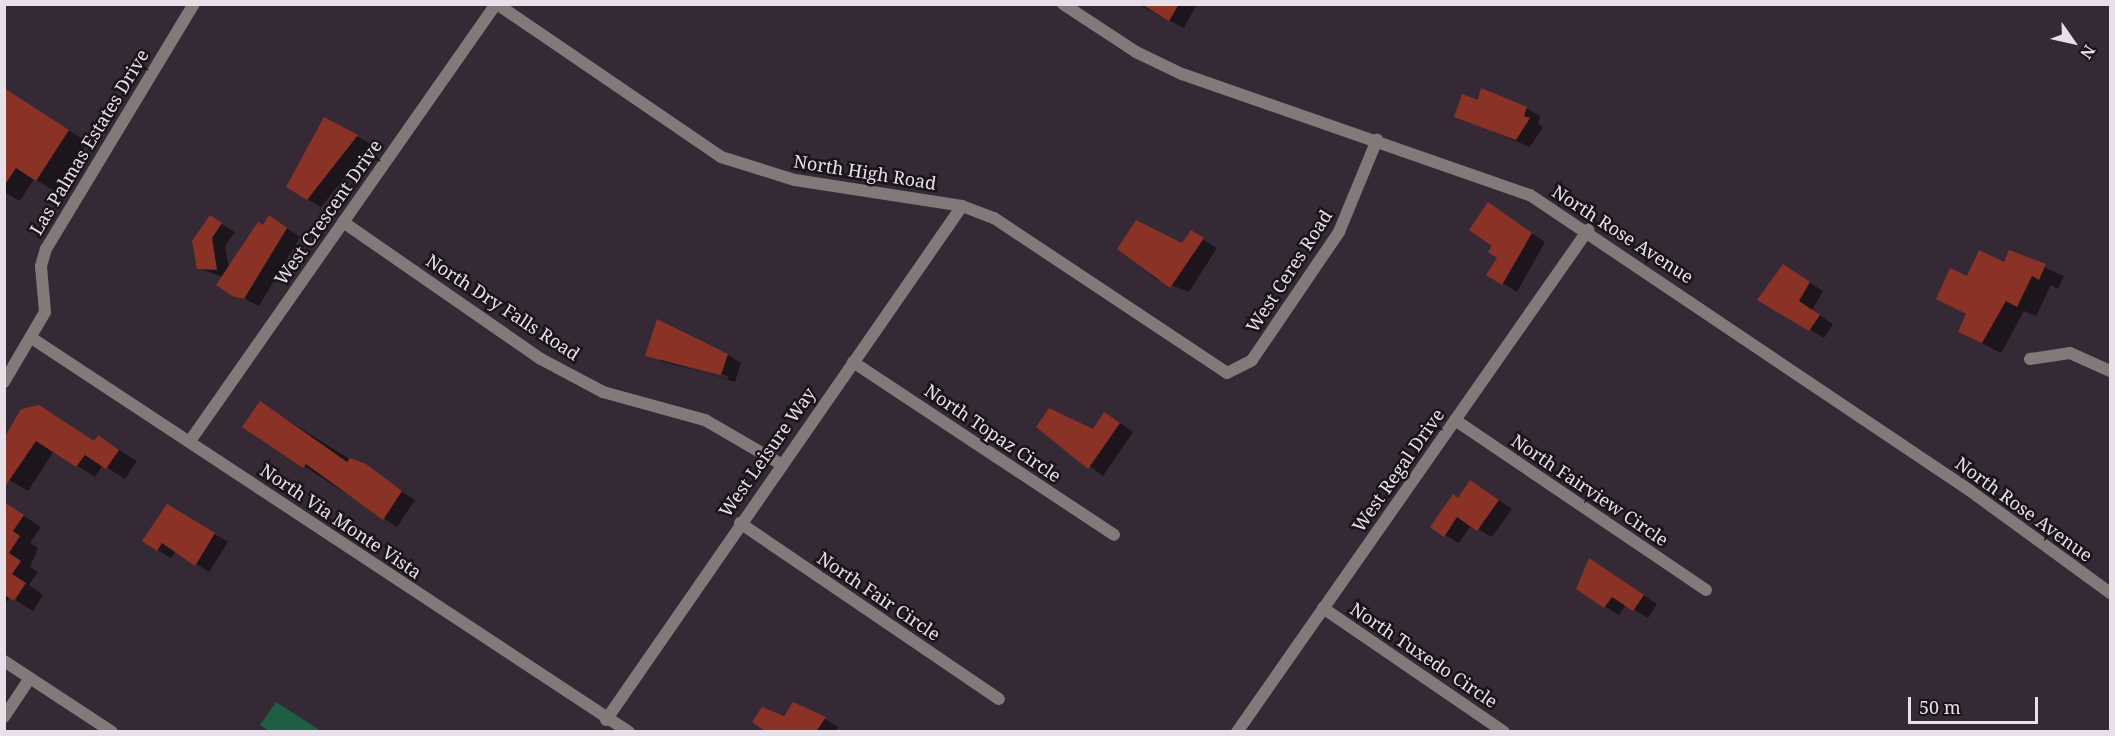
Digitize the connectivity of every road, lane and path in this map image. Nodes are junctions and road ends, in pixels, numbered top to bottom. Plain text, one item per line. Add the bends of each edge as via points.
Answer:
1 (194, 4) edge
2 (497, 4) edge
3 (1063, 4) edge
4 (1377, 140) junction
5 (962, 206) junction
6 (343, 222) junction
7 (1588, 230) junction
8 (33, 339) junction
9 (2030, 359) dead end
10 (853, 362) junction
11 (2110, 371) edge
12 (1227, 373) joint
13 (4, 382) edge
14 (1455, 420) junction
15 (190, 441) junction
16 (780, 464) junction
17 (740, 523) junction
18 (1114, 535) dead end
19 (1706, 590) dead end
20 (2110, 593) edge
21 (1323, 608) junction
22 (4, 661) edge
23 (30, 678) junction
24 (999, 699) dead end
25 (4, 717) edge
26 (606, 720) junction
27 (112, 732) edge
28 (629, 732) edge
29 (1237, 732) edge
30 (1504, 732) edge

1 - 8 street, Las Palmas Estates Drive via 46,249 41,266 45,312
2 - 5 street, North High Road via 721,157 795,180
2 - 6 street, West Crescent Drive
3 - 4 street, North Rose Avenue via 1136,52 1182,74
4 - 7 street, North Rose Avenue via 1494,179
4 - 12 street, West Ceres Road via 1339,231 1252,360
5 - 10 street, West Leisure Way
5 - 12 street, North High Road via 994,218
6 - 15 street, West Crescent Drive
6 - 16 street, North Dry Falls Road via 542,358 622,399 705,420
7 - 14 street, West Regal Drive
7 - 20 street, North Rose Avenue
8 - 13 street
8 - 15 street, North Via Monte Vista
9 - 11 street via 2070,354
10 - 16 street, West Leisure Way
10 - 18 street, North Topaz Circle
14 - 19 street, North Fairview Circle
14 - 21 street, West Regal Drive
15 - 26 street, North Via Monte Vista
16 - 17 street, West Leisure Way
17 - 24 street, North Fair Circle
17 - 26 street, West Leisure Way
21 - 29 street, West Regal Drive
21 - 30 street, North Tuxedo Circle
22 - 23 street
23 - 25 street
23 - 27 street
26 - 28 street, North Via Monte Vista

